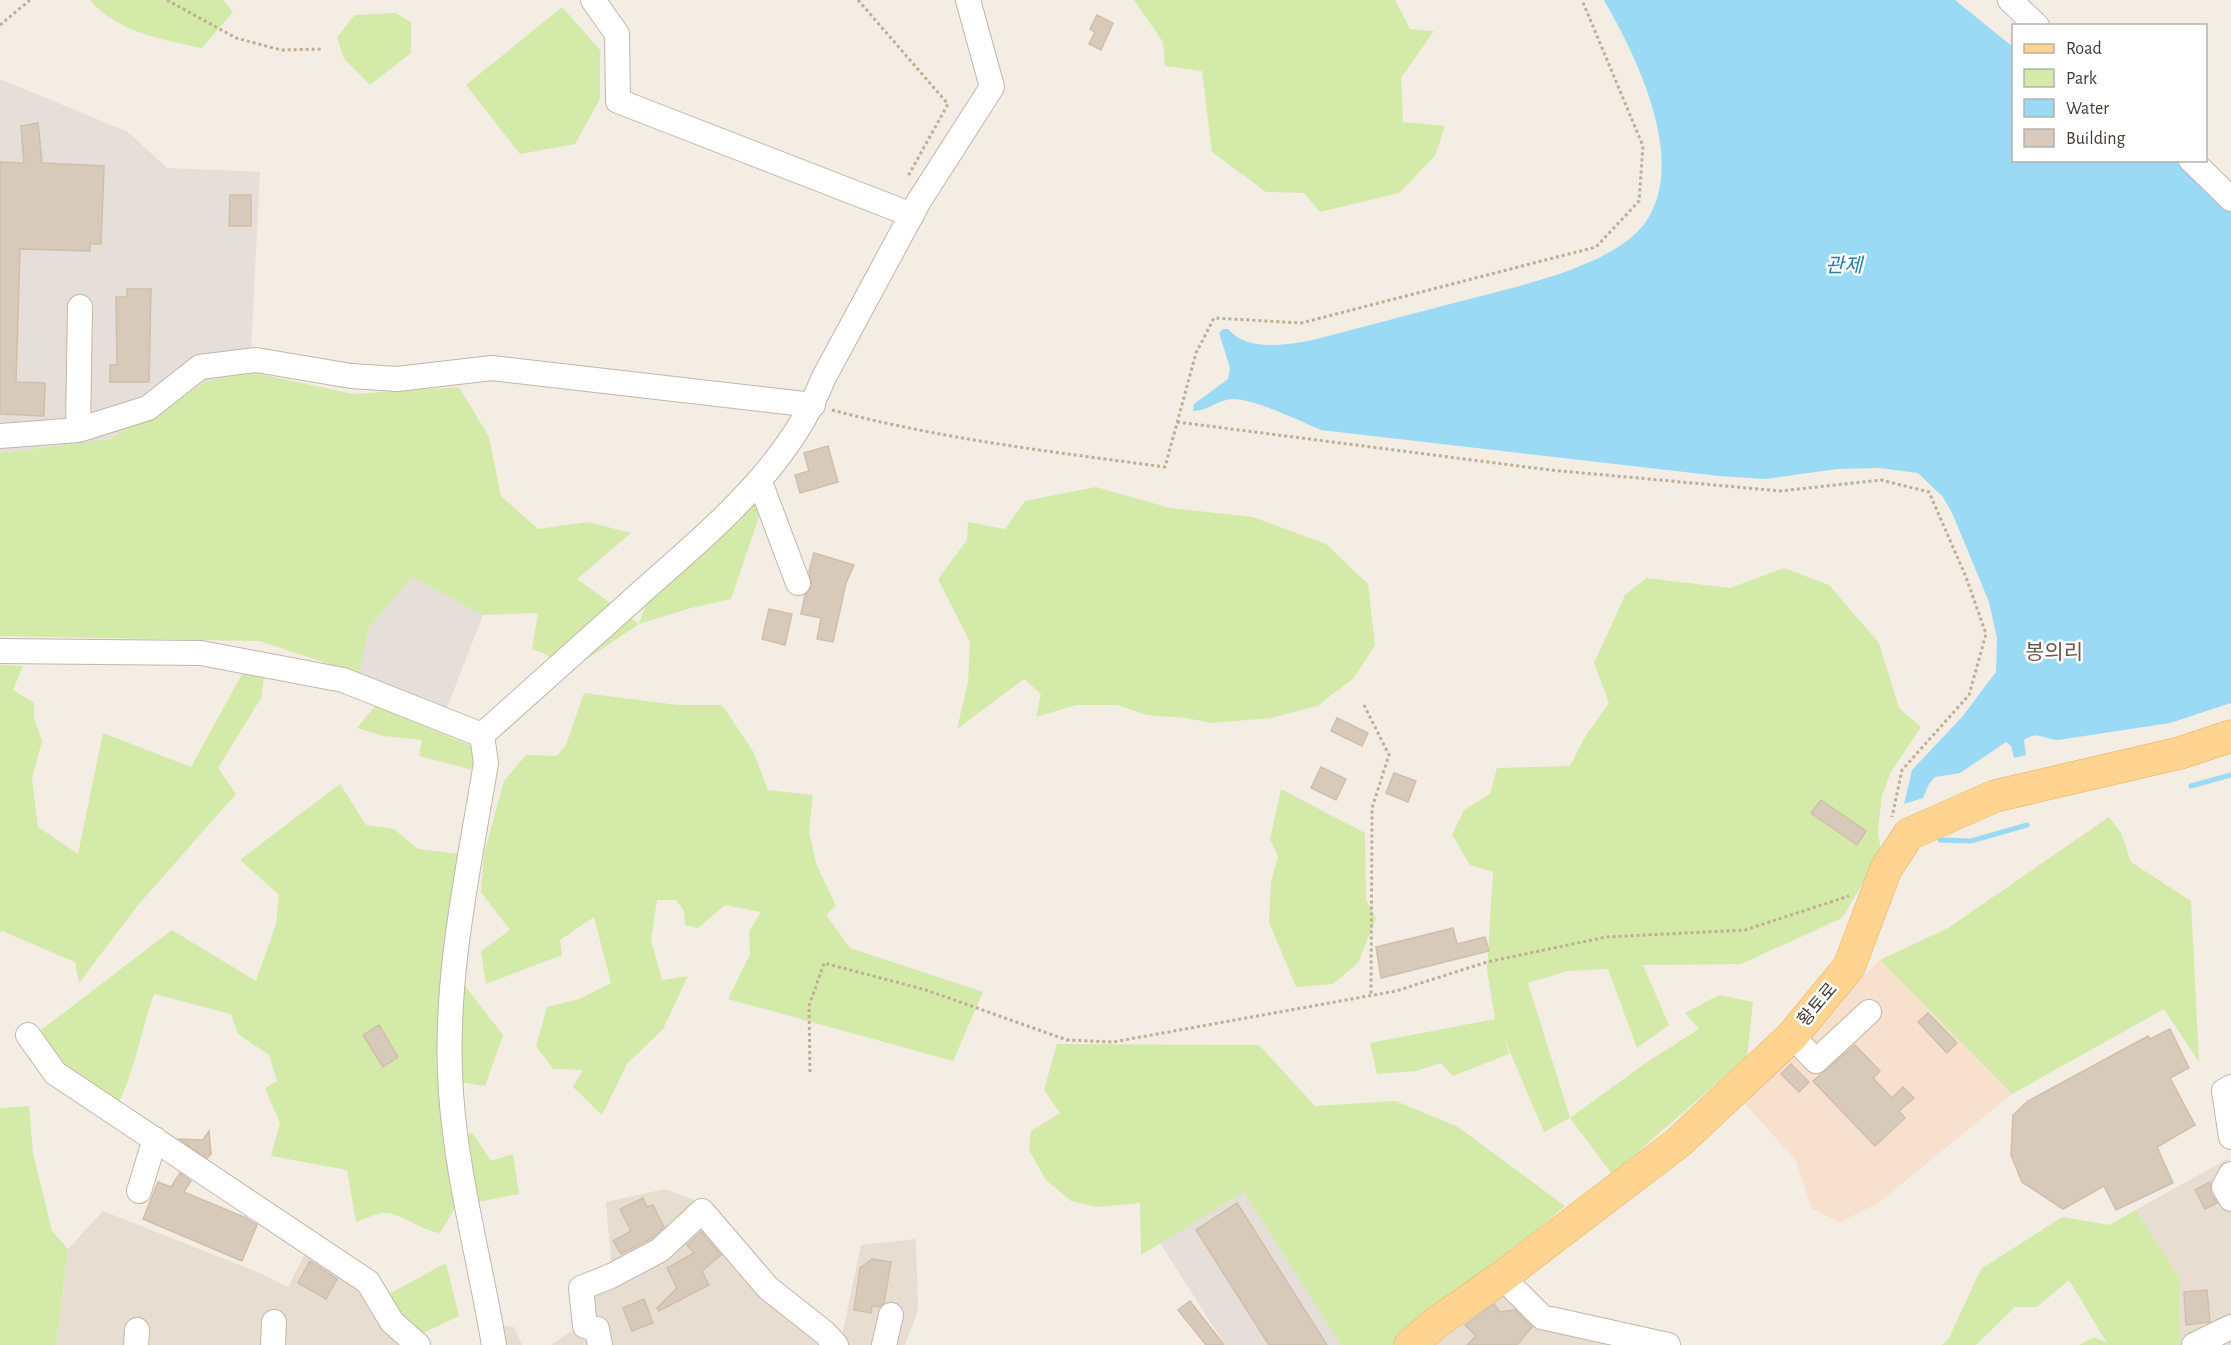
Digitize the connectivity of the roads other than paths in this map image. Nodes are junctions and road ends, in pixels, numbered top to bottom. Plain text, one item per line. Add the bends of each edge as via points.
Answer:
1 (593, 0) edge
2 (968, 0) edge
3 (2010, 0) edge
4 (2035, 24) edge
5 (2193, 162) edge
6 (2231, 199) edge
7 (902, 210) junction
8 (80, 307) dead end
9 (813, 405) junction
10 (78, 430) junction
11 (0, 436) edge
12 (760, 482) junction
13 (798, 583) dead end
14 (0, 651) edge
15 (483, 735) junction
16 (2231, 736) edge
17 (1869, 1012) dead end
18 (28, 1035) dead end
19 (1792, 1036) junction
20 (2231, 1087) edge
21 (2231, 1137) edge
22 (155, 1138) junction
23 (2231, 1174) edge
24 (139, 1191) dead end
25 (2231, 1199) edge
26 (1502, 1277) junction
27 (891, 1315) dead end
28 (2231, 1327) edge
29 (418, 1345) edge
30 (494, 1345) edge
31 (600, 1345) edge
32 (836, 1345) edge
33 (884, 1345) edge
34 (1410, 1345) edge
35 (1668, 1345) edge
36 (2194, 1345) edge

1 - 7 street via 617,34 618,101
2 - 7 street via 992,87
3 - 4 street
5 - 6 street
7 - 9 street
8 - 10 street
9 - 10 street via 492,368 397,379 351,376 256,360 200,367 148,408
9 - 12 street
10 - 11 street
12 - 13 street
12 - 15 street
14 - 15 street via 201,653 344,680
15 - 30 street via 486,763 450,994 451,1094 463,1189
16 - 19 main road, 황토로 via 2180,753 1995,796 1909,834 1886,869 1849,967
17 - 19 street via 1816,1061
18 - 22 street via 55,1073
19 - 26 main road, 황토로 via 1679,1142
20 - 21 street via 2224,1091
22 - 24 street
22 - 29 street via 368,1282 392,1322
23 - 25 street via 2224,1187
26 - 34 main road, 황토로
26 - 35 street via 1542,1317
27 - 33 street
28 - 36 street
31 - 32 street via 597,1329 585,1326 581,1288 660,1250 702,1211 768,1288

